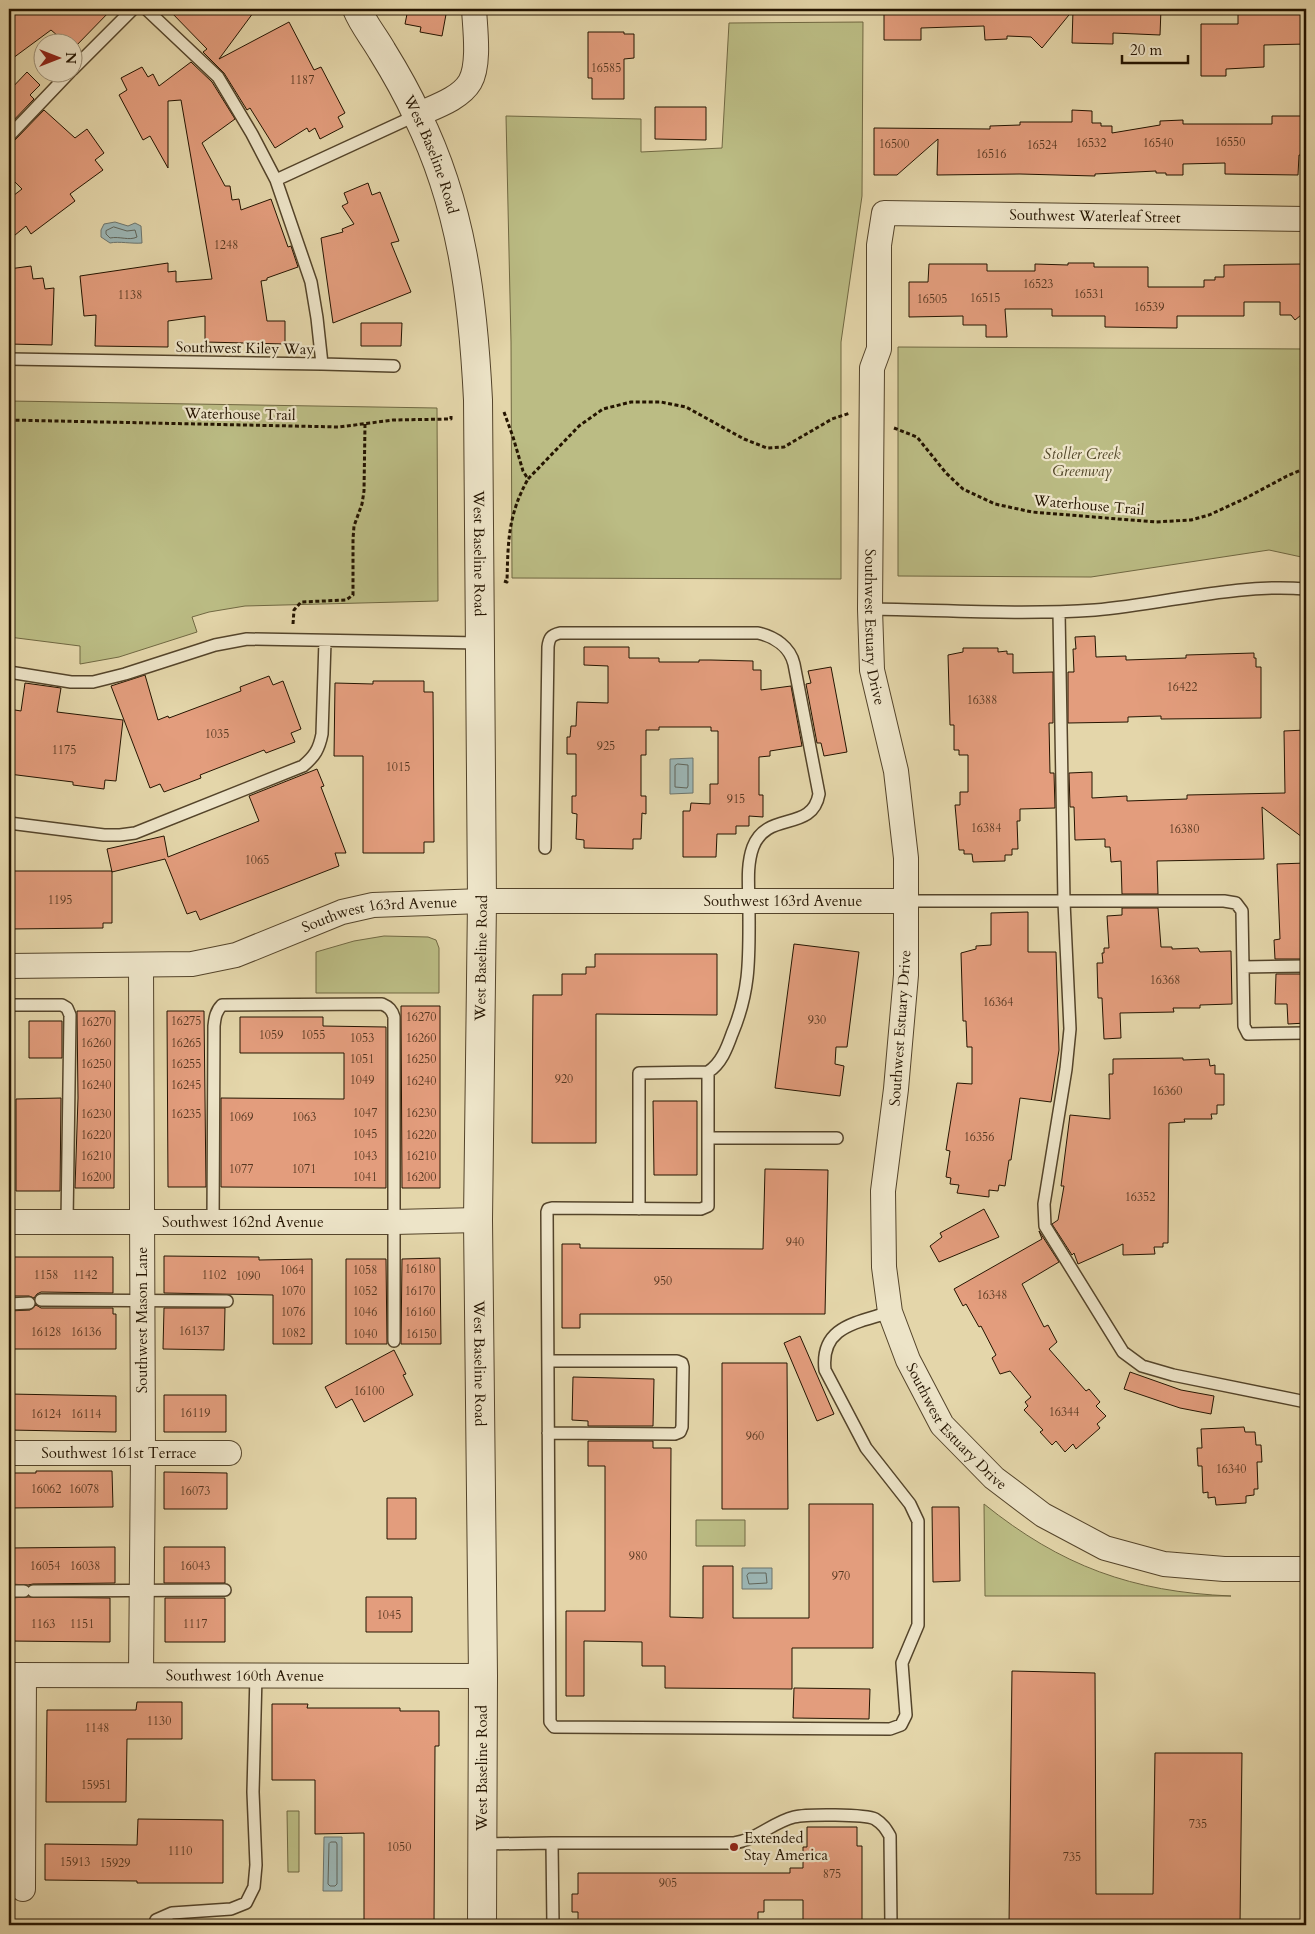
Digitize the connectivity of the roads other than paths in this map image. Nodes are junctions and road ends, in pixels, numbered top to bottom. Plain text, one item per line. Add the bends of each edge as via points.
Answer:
1 (133, 9) edge
2 (146, 9) edge
3 (474, 9) edge
4 (355, 11) edge
5 (82, 62) edge
6 (62, 82) edge
7 (417, 115) junction
8 (9, 136) edge
9 (276, 180) junction
10 (884, 213) joint
11 (1306, 219) edge
12 (9, 359) edge
13 (322, 364) junction
14 (394, 366) dead end
15 (1306, 589) edge
16 (870, 609) junction
17 (1060, 612) junction
18 (325, 641) junction
19 (480, 643) junction
20 (9, 672) edge
21 (9, 823) edge
22 (545, 848) dead end
23 (482, 901) junction
24 (749, 901) junction
25 (907, 901) junction
26 (1064, 902) junction
27 (141, 965) junction
28 (9, 966) edge
29 (1306, 966) edge
30 (1243, 967) junction
31 (9, 1005) edge
32 (1306, 1033) edge
33 (708, 1072) junction
34 (709, 1138) junction
35 (837, 1138) dead end
36 (639, 1209) junction
37 (478, 1220) junction
38 (9, 1222) edge
39 (67, 1222) junction
40 (142, 1222) junction
41 (394, 1222) junction
42 (213, 1223) junction
43 (41, 1300) dead end
44 (142, 1300) junction
45 (227, 1301) dead end
46 (9, 1304) edge
47 (29, 1304) dead end
48 (890, 1312) junction
49 (394, 1341) dead end
50 (548, 1361) junction
51 (1306, 1402) edge
52 (548, 1433) junction
53 (9, 1453) edge
54 (144, 1453) junction
55 (229, 1453) dead end
56 (1306, 1569) edge
57 (225, 1590) dead end
58 (9, 1591) edge
59 (141, 1591) junction
60 (16, 1675) edge
61 (140, 1676) junction
62 (256, 1676) junction
63 (483, 1676) junction
64 (552, 1843) junction
65 (482, 1844) junction
66 (23, 1889) dead end
67 (154, 1925) edge
68 (482, 1925) edge
69 (552, 1925) edge
70 (891, 1925) edge

1 - 5 lane
2 - 9 lane, Southwest Kiley Way via 218,77
3 - 7 street via 474,64 469,83 446,101
4 - 7 street, West Baseline Road via 382,50
6 - 8 lane
7 - 9 lane
7 - 19 street, West Baseline Road via 451,206 470,288 478,400
9 - 13 lane, Southwest Kiley Way via 311,282
10 - 11 street, Southwest Waterleaf Street
10 - 16 street, Southwest Estuary Drive via 879,245 879,349 872,368
12 - 13 lane, Southwest Kiley Way
13 - 14 lane
15 - 17 lane via 1232,590 1124,607
16 - 17 lane
16 - 25 street, Southwest Estuary Drive via 872,670 902,809
17 - 26 lane
18 - 19 lane
18 - 20 lane via 247,639 215,645 93,682 71,682
18 - 21 lane via 322,734 315,756 303,766 135,833 104,835
19 - 23 street, West Baseline Road
22 - 24 lane via 548,647 553,635 766,635 775,639 792,657 818,794 817,803 806,816 772,826 758,837 749,859
23 - 24 street, Southwest 163rd Avenue
23 - 27 street, Southwest 163rd Avenue via 373,906 342,912 236,955 192,964
23 - 37 street, West Baseline Road
24 - 25 street, Southwest 163rd Avenue
24 - 33 lane via 749,969 742,1011 726,1050
25 - 26 lane
25 - 48 street, Southwest Estuary Drive via 906,985 883,1191 884,1268
26 - 30 lane via 1236,903 1242,911
26 - 51 lane via 1070,1029 1044,1204 1045,1226 1124,1352 1142,1366
27 - 28 street, Southwest 163rd Avenue
27 - 40 street, Southwest Mason Lane
29 - 30 lane
30 - 32 lane via 1244,1026 1248,1034
31 - 39 lane via 62,1006 70,1015
33 - 34 lane
33 - 36 lane via 639,1073
34 - 35 lane
34 - 36 lane via 708,1206 701,1209
36 - 50 lane via 548,1209
37 - 41 street, Southwest 162nd Avenue
37 - 63 street, West Baseline Road
38 - 39 street, Southwest 162nd Avenue
39 - 40 street, Southwest 162nd Avenue
40 - 42 street, Southwest 162nd Avenue
40 - 44 street, Southwest Mason Lane
41 - 42 street, Southwest 162nd Avenue
41 - 42 lane via 394,1017 388,1007 372,1004 222,1005 218,1009 214,1026
41 - 49 lane
43 - 44 lane
44 - 45 lane
44 - 54 street, Southwest Mason Lane
46 - 47 lane
48 - 52 lane via 844,1327 827,1343 823,1356 825,1370 866,1448 910,1504 918,1521 918,1625 902,1663 906,1714 901,1725 890,1730 554,1727 550,1722
48 - 56 street, Southwest Estuary Drive via 908,1360 942,1424 994,1478 1043,1515 1105,1548 1164,1564 1224,1569
50 - 52 lane
50 - 52 lane via 677,1361 683,1368 680,1432
53 - 54 street, Southwest 161st Terrace
54 - 55 street, Southwest 161st Terrace
54 - 59 street, Southwest Mason Lane
57 - 59 lane
58 - 59 lane
59 - 61 street, Southwest Mason Lane
60 - 61 street, Southwest 160th Avenue
60 - 66 street
61 - 62 street, Southwest 160th Avenue
62 - 63 street, Southwest 160th Avenue
62 - 67 lane via 254,1886 246,1903 231,1910 172,1913 156,1920
63 - 65 street, West Baseline Road
64 - 65 lane
64 - 69 lane
64 - 70 lane via 734,1843 744,1842 795,1817 873,1818 884,1826 890,1836
65 - 68 street, West Baseline Road

